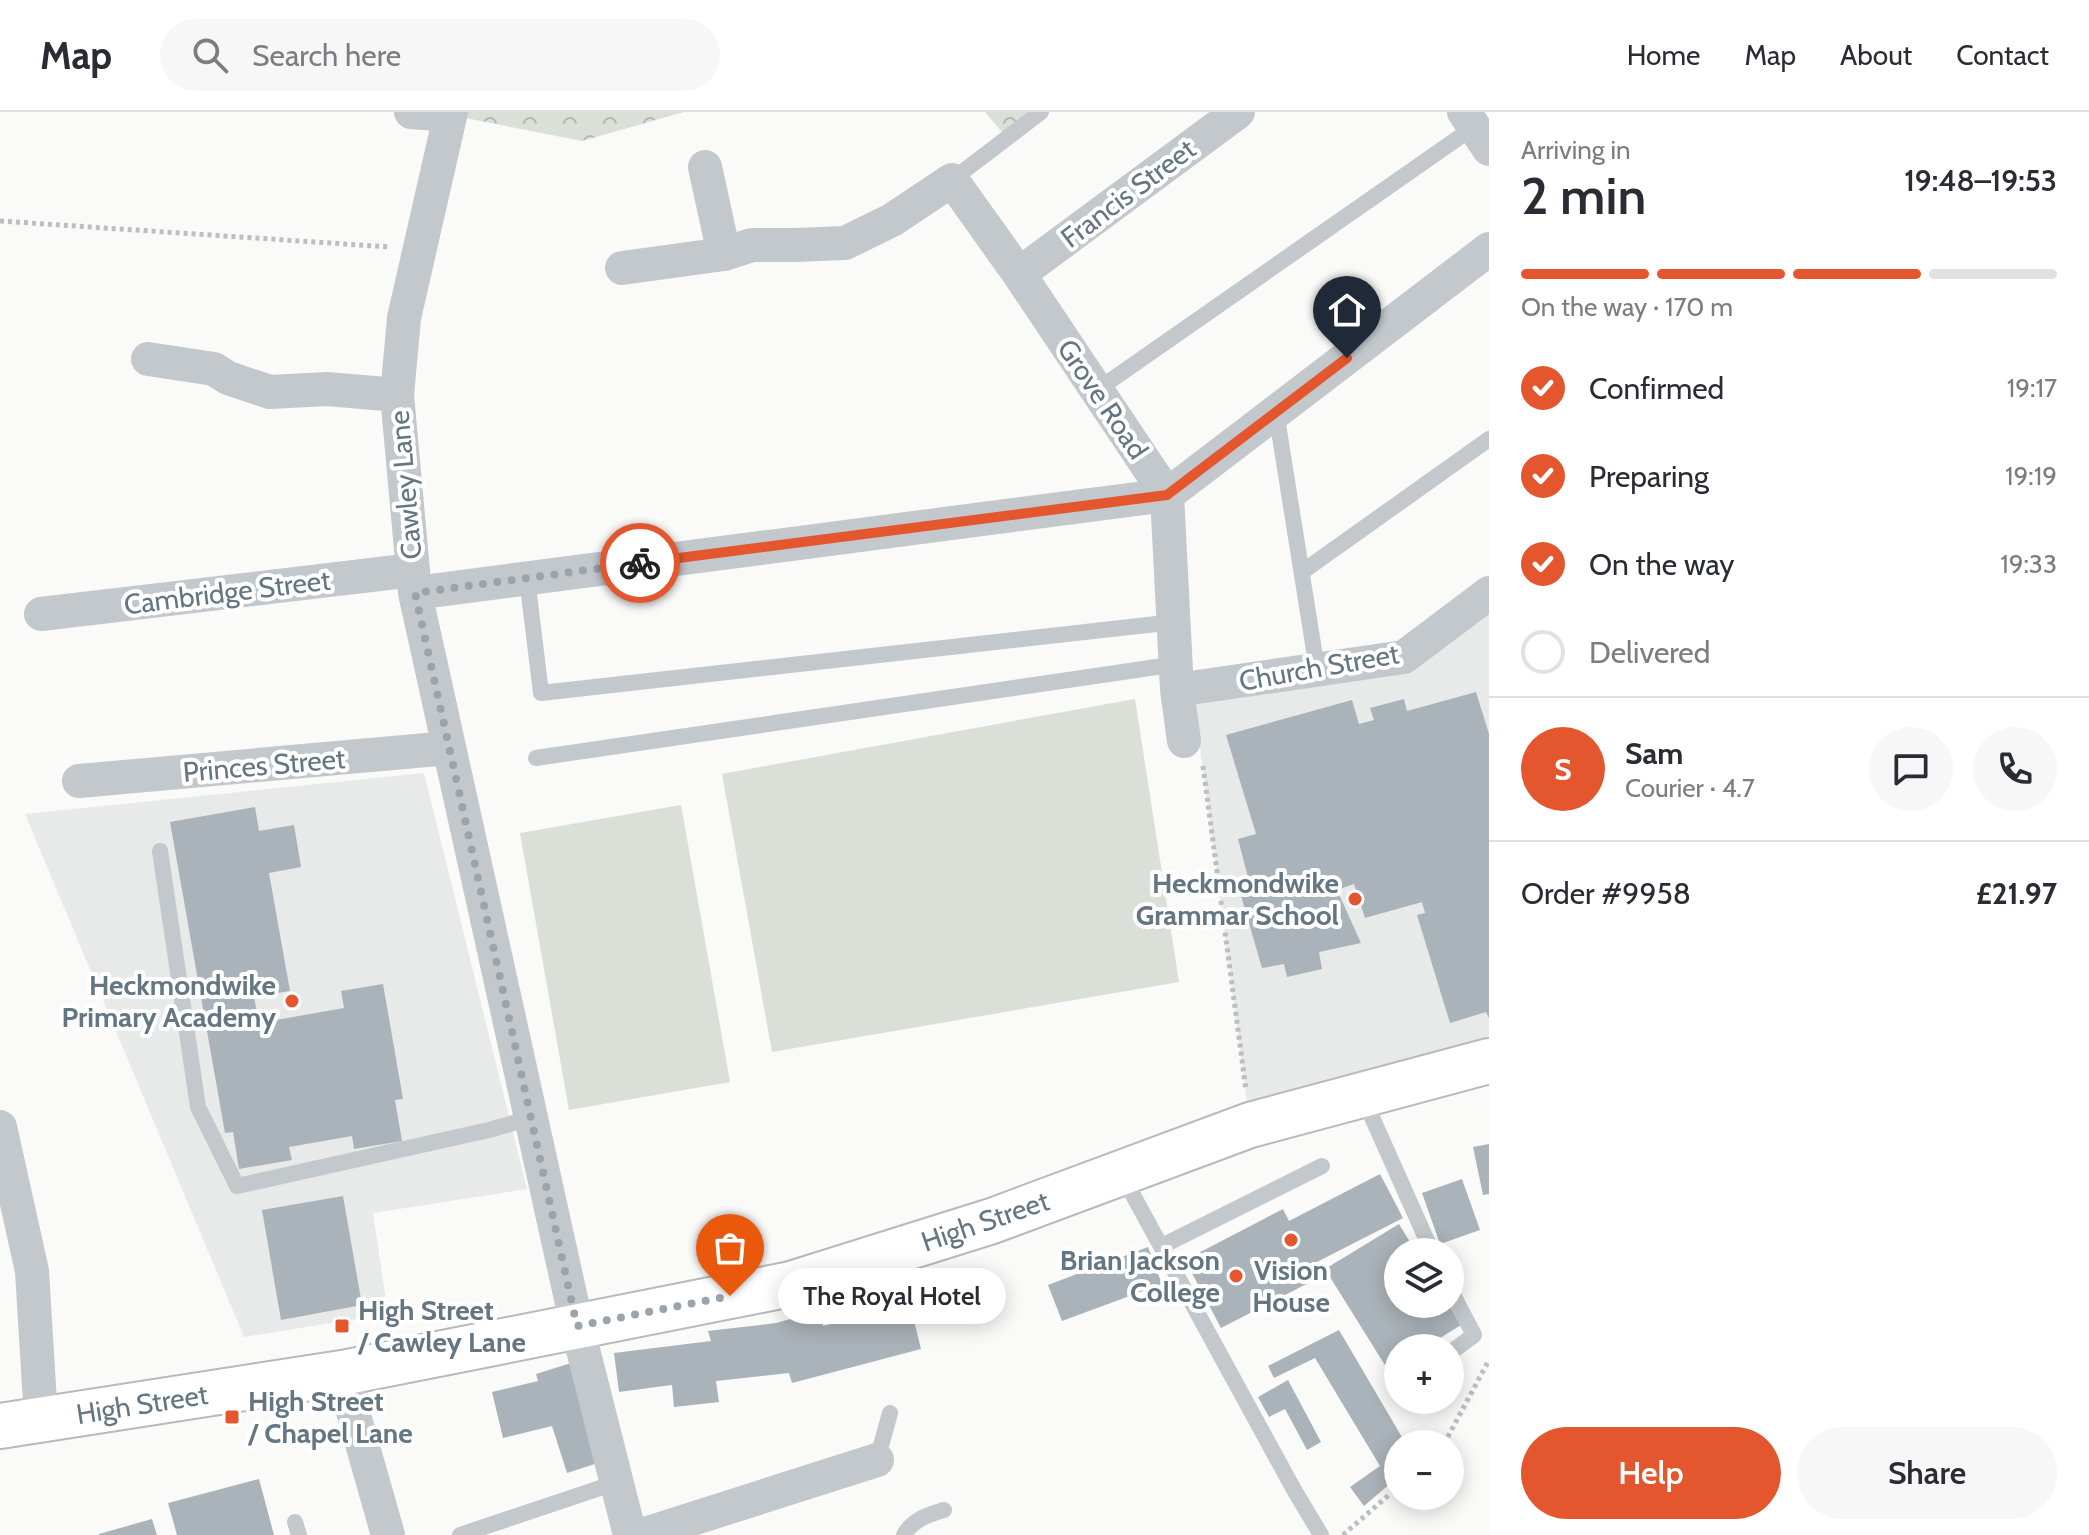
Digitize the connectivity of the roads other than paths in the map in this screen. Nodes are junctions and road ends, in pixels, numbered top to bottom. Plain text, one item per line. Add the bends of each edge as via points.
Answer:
1 (411, 112) edge
2 (1041, 112) edge
3 (1238, 112) edge
4 (450, 114) edge
5 (1476, 129) edge
6 (705, 167) dead end
7 (952, 180) junction
8 (1489, 249) edge
9 (724, 254) junction
10 (622, 268) dead end
11 (1019, 274) junction
12 (148, 359) dead end
13 (1097, 390) junction
14 (397, 395) junction
15 (1276, 412) junction
16 (1489, 439) edge
17 (1167, 495) junction
18 (1302, 572) junction
19 (527, 578) junction
20 (414, 582) junction
21 (1489, 593) edge
22 (41, 614) dead end
23 (1174, 622) junction
24 (1317, 669) junction
25 (1177, 677) junction
26 (1184, 741) road end
27 (449, 748) junction
28 (536, 758) dead end
29 (79, 781) dead end
30 (160, 851) dead end
31 (1489, 1061) edge
32 (1362, 1095) junction
33 (531, 1118) junction
34 (0, 1127) edge
35 (1322, 1166) dead end
36 (1121, 1173) junction
37 (1426, 1238) edge
38 (1162, 1246) junction
39 (1464, 1316) edge
40 (577, 1326) junction
41 (1464, 1342) edge
42 (342, 1373) junction
43 (890, 1413) dead end
44 (21, 1422) edge
45 (877, 1460) joint
46 (615, 1483) junction
47 (944, 1510) dead end
48 (388, 1535) edge
49 (460, 1535) edge
50 (630, 1535) edge
51 (642, 1535) edge
52 (904, 1535) edge
53 (1321, 1535) edge

1 - 4 street
2 - 7 lane
3 - 11 street, Francis Street
4 - 14 street, Cawley Lane via 404,318
5 - 13 lane
6 - 9 street
7 - 9 street via 892,220 845,243 752,245
7 - 11 street, Grove Road
8 - 15 street
9 - 10 street
11 - 13 street, Grove Road
12 - 14 street via 214,369 270,392 327,389
13 - 17 street, Grove Road
14 - 20 street, Cawley Lane
15 - 17 street
15 - 18 lane
16 - 18 lane
17 - 19 street, Cambridge Street
17 - 23 street
18 - 24 lane
19 - 20 street, Cambridge Street
19 - 23 lane via 541,693
20 - 22 street, Cambridge Street
20 - 27 street, Cawley Lane
21 - 24 street, Church Street via 1404,657
23 - 25 street
24 - 25 street, Church Street
25 - 26 street
25 - 28 lane
27 - 29 street, Princes Street
27 - 33 street, Cawley Lane
30 - 33 lane via 198,1107 237,1186
31 - 32 main road, High Street
32 - 36 main road, High Street via 1250,1125
32 - 37 lane
33 - 40 street, Cawley Lane
34 - 44 street via 32,1271
35 - 38 lane
36 - 38 lane
36 - 40 main road, High Street via 992,1221 791,1284
38 - 53 lane
39 - 41 lane via 1474,1335
40 - 42 main road, High Street
40 - 46 street, Cawley Lane
42 - 44 main road, High Street
42 - 48 street
43 - 45 lane
45 - 51 street
46 - 49 lane
46 - 50 street, Cawley Lane
47 - 52 lane via 921,1517

